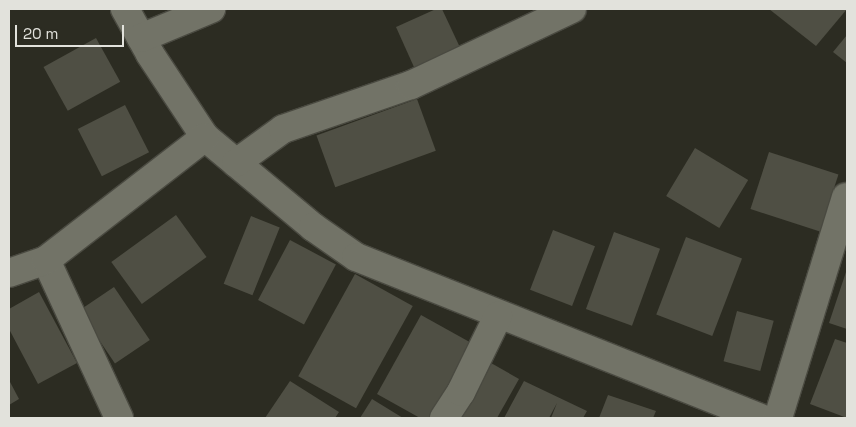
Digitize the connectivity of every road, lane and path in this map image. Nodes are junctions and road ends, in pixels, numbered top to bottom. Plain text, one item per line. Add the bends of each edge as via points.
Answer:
1 (125, 9) edge
2 (211, 9) edge
3 (572, 9) edge
4 (141, 38) junction
5 (205, 137) junction
6 (236, 163) junction
7 (846, 198) edge
8 (46, 260) junction
9 (9, 273) edge
10 (498, 316) junction
11 (119, 418) edge
12 (444, 418) edge
13 (760, 418) edge
14 (778, 418) edge

1 - 4 street
2 - 4 street
3 - 6 street via 411,85 284,129
4 - 5 street
5 - 6 street
5 - 8 street
6 - 10 street via 313,227 356,257
7 - 14 street
8 - 9 street
8 - 11 street
10 - 12 street
10 - 13 street

